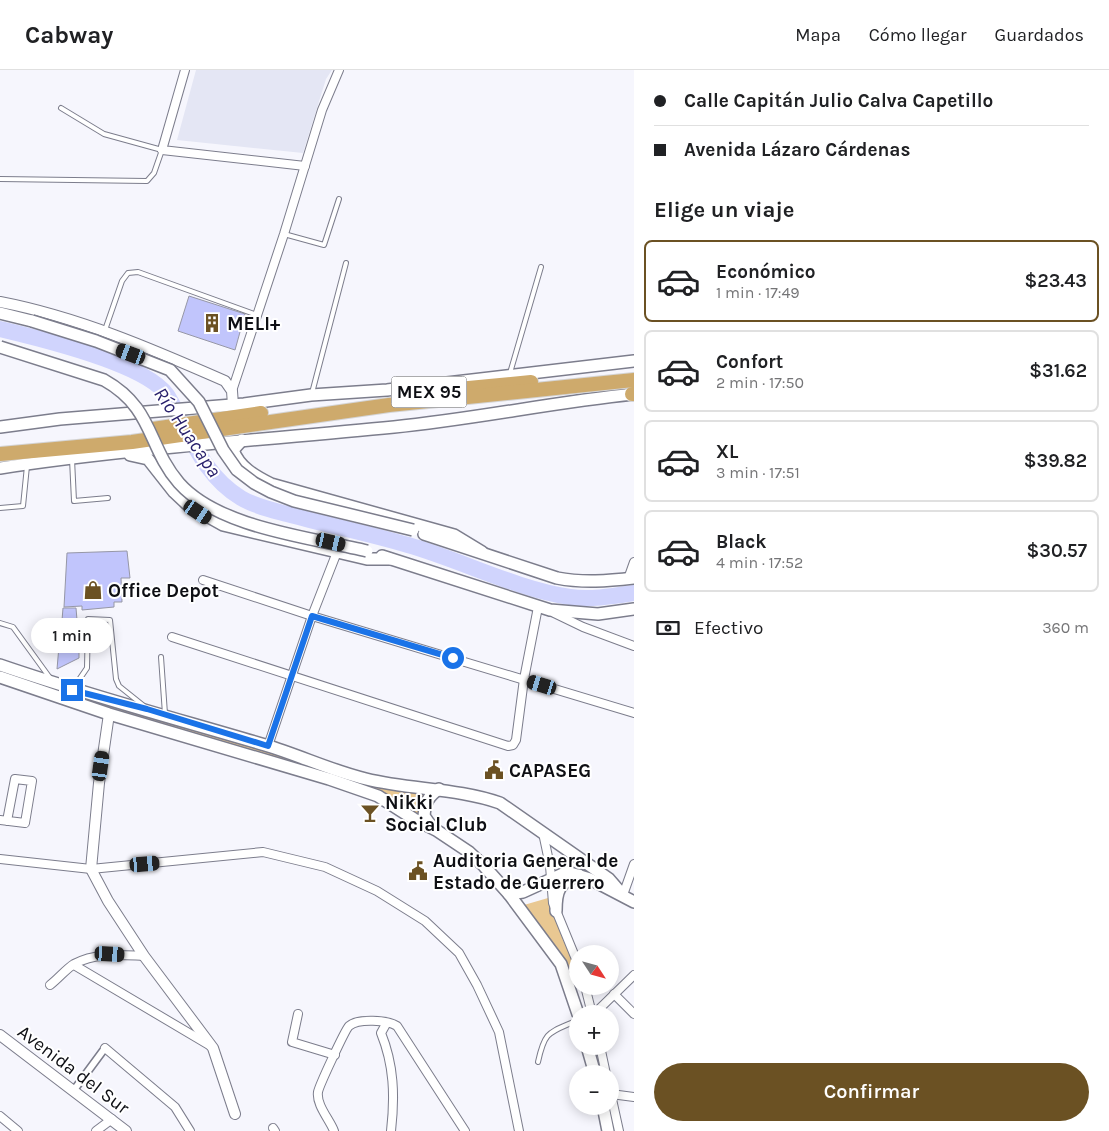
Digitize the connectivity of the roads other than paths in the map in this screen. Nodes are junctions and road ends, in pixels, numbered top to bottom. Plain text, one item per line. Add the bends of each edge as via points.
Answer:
1 (185, 70) edge
2 (339, 70) edge
3 (61, 108) dead end
4 (162, 150) junction
5 (305, 166) junction
6 (0, 178) edge
7 (339, 199) dead end
8 (284, 234) junction
9 (346, 262) dead end
10 (541, 267) dead end
11 (0, 302) edge
12 (0, 313) edge
13 (257, 315) junction
14 (104, 332) junction
15 (0, 347) edge
16 (634, 361) edge
17 (634, 372) edge
18 (510, 376) junction
19 (634, 380) edge
20 (425, 386) junction
21 (232, 391) junction
22 (312, 394) junction
23 (633, 394) edge
24 (401, 395) junction
25 (233, 405) junction
26 (0, 419) edge
27 (60, 419) junction
28 (0, 427) edge
29 (232, 432) junction
30 (132, 442) junction
31 (0, 446) edge
32 (121, 453) junction
33 (0, 454) edge
34 (30, 458) junction
35 (68, 459) junction
36 (0, 468) edge
37 (108, 498) dead end
38 (0, 508) edge
39 (337, 552) junction
40 (482, 552) junction
41 (390, 559) junction
42 (634, 562) edge
43 (631, 578) edge
44 (203, 580) dead end
45 (538, 607) junction
46 (634, 609) edge
47 (550, 610) junction
48 (312, 616) junction
49 (0, 623) edge
50 (172, 637) dead end
51 (634, 646) edge
52 (161, 657) dead end
53 (0, 665) edge
54 (292, 675) junction
55 (0, 678) edge
56 (524, 679) junction
57 (54, 684) junction
58 (72, 690) junction
59 (147, 709) junction
60 (634, 713) edge
61 (110, 714) junction
62 (165, 716) junction
63 (268, 746) junction
64 (439, 789) junction
65 (4, 821) edge
66 (436, 830) junction
67 (543, 833) junction
68 (0, 860) edge
69 (634, 864) edge
70 (91, 869) junction
71 (579, 875) junction
72 (549, 880) junction
73 (509, 894) junction
74 (623, 894) junction
75 (634, 902) edge
76 (556, 912) junction
77 (570, 945) edge
78 (144, 956) junction
79 (74, 965) junction
80 (634, 975) edge
81 (50, 985) dead end
82 (619, 989) edge
83 (613, 995) edge
84 (615, 995) edge
85 (575, 1005) edge
86 (602, 1005) edge
87 (298, 1014) dead end
88 (634, 1014) edge
89 (386, 1024) junction
90 (569, 1024) edge
91 (0, 1035) edge
92 (105, 1048) joint
93 (213, 1048) junction
94 (335, 1055) junction
95 (538, 1062) dead end
96 (74, 1090) junction
97 (619, 1094) edge
98 (634, 1097) edge
99 (235, 1114) dead end
100 (605, 1115) edge
101 (615, 1115) edge
102 (0, 1116) edge
103 (112, 1119) junction
104 (18, 1131) edge
105 (96, 1131) edge
106 (126, 1131) edge
107 (190, 1131) edge
108 (334, 1131) edge
109 (391, 1131) edge
110 (465, 1131) edge
111 (519, 1131) edge
112 (608, 1131) edge
113 (619, 1131) edge

1 - 4 street
2 - 5 street via 322,110
3 - 4 lane via 104,134
4 - 5 street
4 - 6 lane via 154,173 147,181
5 - 8 street
7 - 8 lane via 324,245
8 - 13 street
9 - 22 lane
10 - 18 lane
11 - 14 street via 41,310
12 - 40 main road, bridge via 105,344 170,370 199,402 237,470 254,483 294,501 412,530
13 - 14 lane via 138,272 128,273 122,281
13 - 21 street
14 - 21 street via 225,380
15 - 41 main road, bridge via 104,380 118,388 137,406 179,482 205,505 233,519
16 - 18 main road
17 - 24 highway, MEX 95
18 - 20 main road
19 - 29 highway, MEX 95 via 389,405
20 - 22 main road
20 - 24 highway
21 - 25 street
22 - 25 main road
23 - 29 main road via 396,427
24 - 29 highway, MEX 95
25 - 27 main road, bridge
26 - 27 main road
27 - 28 main road
29 - 30 highway, MEX 95, bridge
29 - 30 main road, bridge
29 - 40 main road via 236,458 265,481 454,534
30 - 31 highway, MEX 95
30 - 32 main road
30 - 34 highway, MEX 95
32 - 35 main road
32 - 39 main road via 148,460 189,506 215,521 248,532
33 - 34 highway, MEX 95
34 - 35 highway
34 - 36 main road
34 - 38 lane via 23,506
35 - 37 lane via 74,501
39 - 41 main road via 367,559
39 - 48 street
40 - 43 main road via 576,582
41 - 45 main road
42 - 43 street
44 - 48 street
45 - 47 main road
45 - 56 street
46 - 47 main road via 598,614
47 - 51 street via 583,627
48 - 54 street
48 - 56 street
49 - 57 lane via 13,627
50 - 54 street
52 - 62 lane
53 - 57 main road
54 - 56 street via 508,746 516,740
54 - 63 street
55 - 61 main road
56 - 60 street
57 - 58 main road
58 - 59 main road
58 - 59 lane via 87,668 88,619 110,620 116,679 119,686
59 - 62 main road
61 - 66 main road via 378,796
61 - 70 street via 99,783
62 - 63 main road
63 - 64 main road via 366,779
64 - 66 main road via 432,794 424,809 426,822
64 - 67 main road via 480,796 500,804
65 - 65 street via 25,823 32,781 15,779
66 - 73 main road via 469,852
67 - 72 street via 550,866
67 - 74 main road via 609,879
68 - 70 street
69 - 74 street
70 - 78 street
70 - 111 street via 263,852 325,867 377,890 426,921 459,953 499,1032
71 - 72 main road via 567,872
71 - 74 main road
71 - 76 main road via 566,880 560,887 556,895
72 - 73 main road via 523,892
72 - 76 street
73 - 85 main road via 561,964
74 - 75 main road
76 - 77 street
78 - 79 street via 110,954
78 - 93 street
79 - 81 street
79 - 93 street
80 - 82 street
83 - 86 street
84 - 88 street
87 - 94 street via 292,1042
89 - 94 street via 359,1021 349,1026
89 - 109 street via 382,1033 391,1057 394,1091
89 - 110 street via 397,1026
90 - 95 lane via 543,1039
91 - 96 street, Avenida del Sur
92 - 96 street
92 - 107 street via 175,1107
93 - 99 street
94 - 108 street via 318,1093 320,1105
96 - 103 street, Avenida del Sur
97 - 98 street
100 - 112 main road
101 - 113 street
102 - 104 street
103 - 105 street
103 - 106 street, Avenida del Sur

